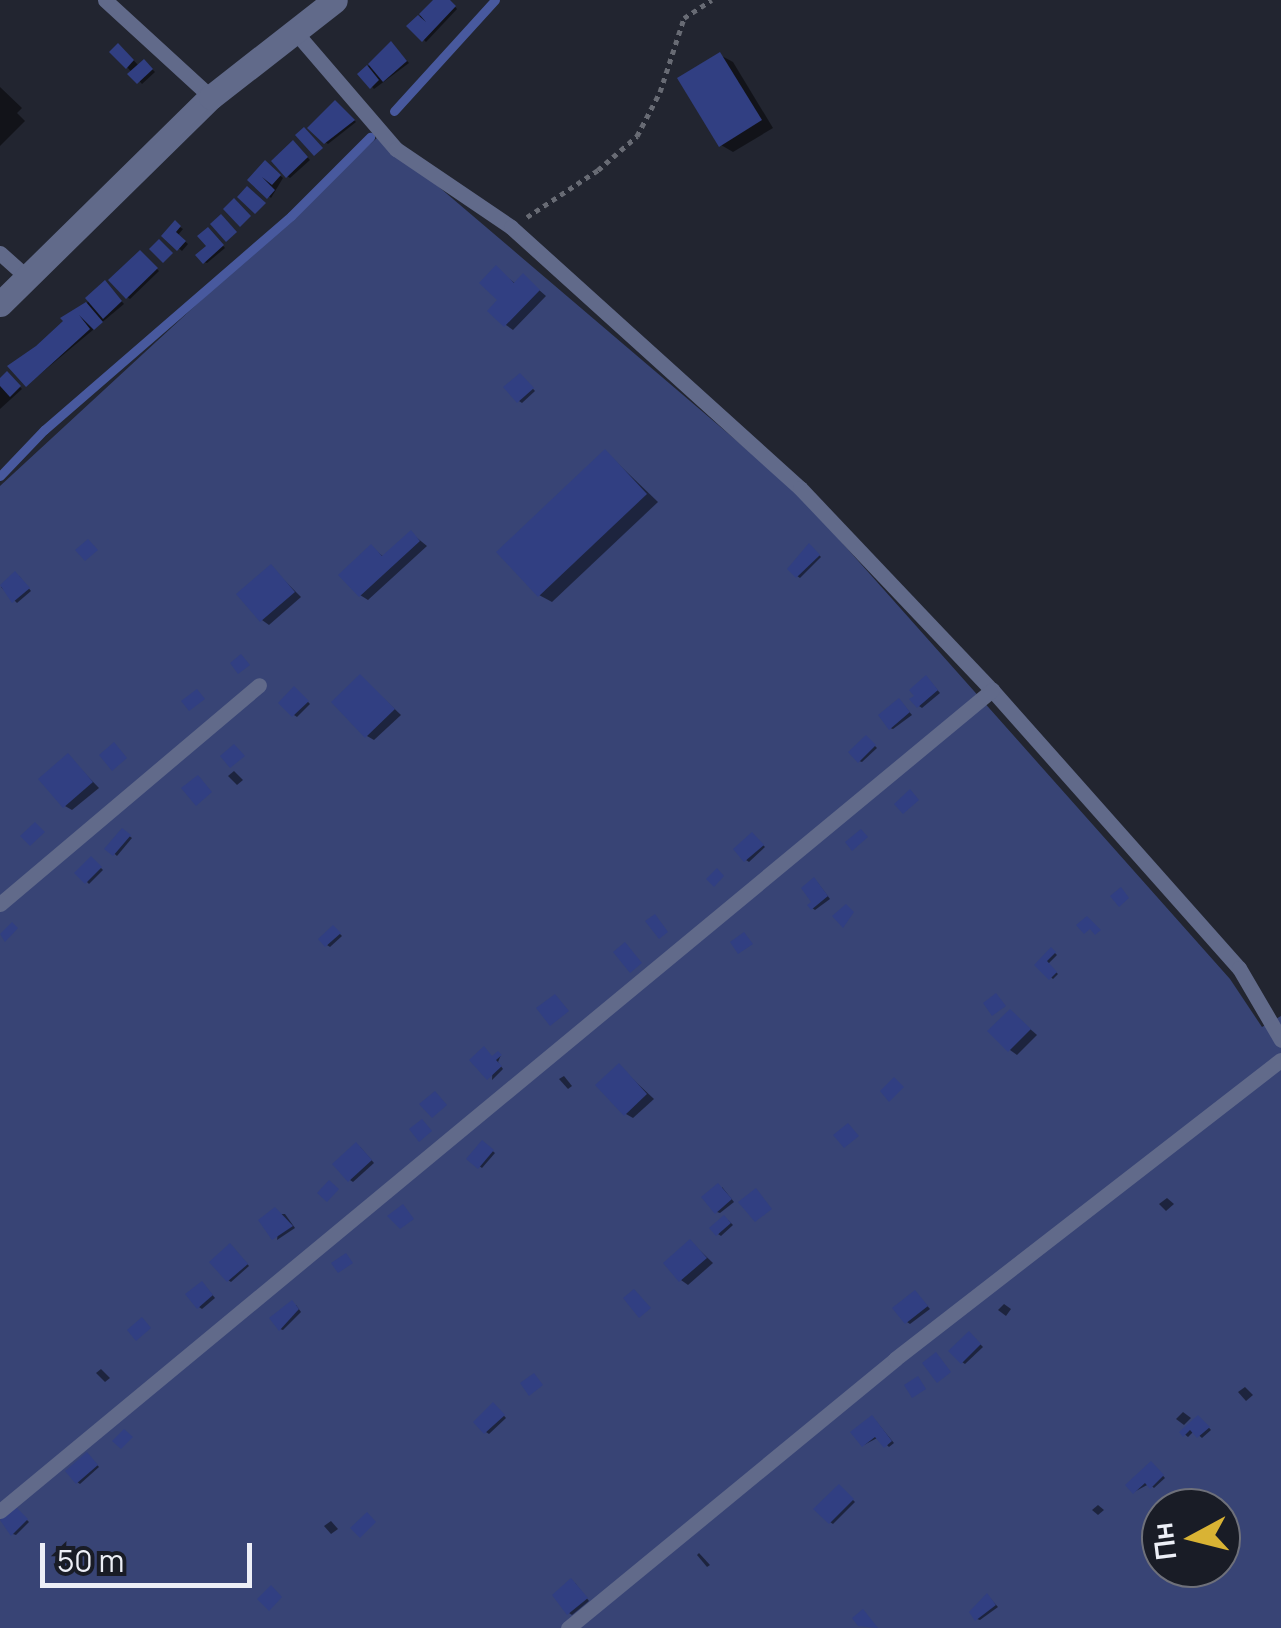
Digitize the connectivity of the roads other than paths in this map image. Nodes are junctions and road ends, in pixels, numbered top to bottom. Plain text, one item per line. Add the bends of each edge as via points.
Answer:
1 (105, 0) edge
2 (335, 0) edge
3 (296, 34) junction
4 (211, 97) junction
5 (0, 253) edge
6 (28, 278) junction
7 (0, 304) edge
8 (258, 684) dead end
9 (992, 690) junction
10 (0, 904) edge
11 (1281, 1040) edge
12 (1281, 1060) edge
13 (0, 1511) edge
14 (568, 1628) edge

1 - 4 lane
2 - 3 street
3 - 4 street
3 - 9 lane via 396,150 511,227 800,488
4 - 6 street
5 - 6 lane
6 - 7 street
8 - 10 lane
9 - 11 lane via 1239,968
9 - 13 lane
12 - 14 lane via 894,1359

